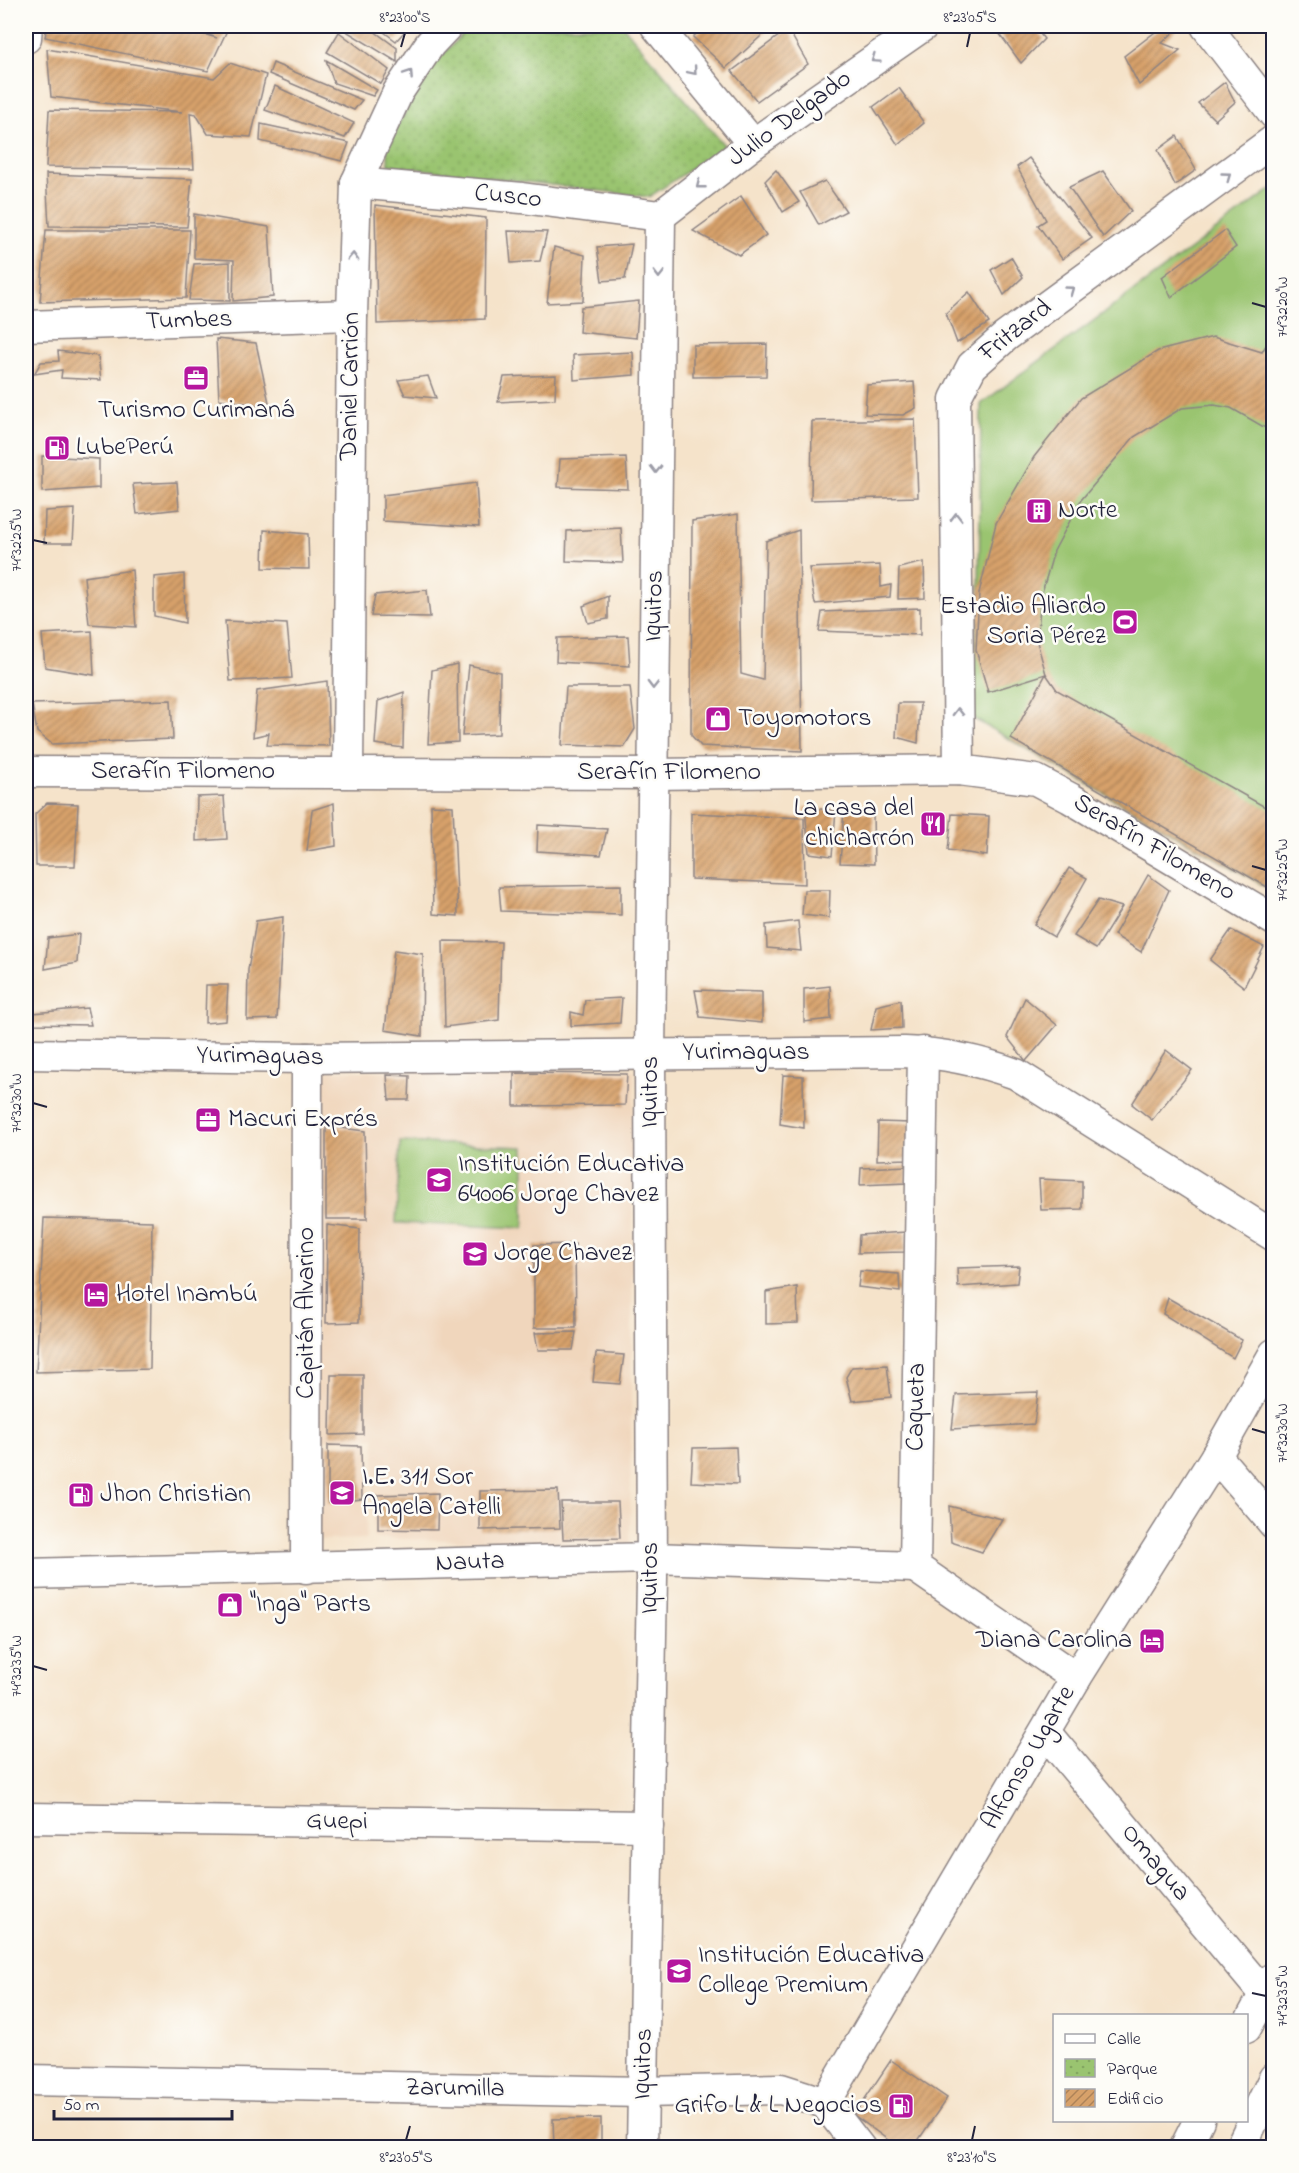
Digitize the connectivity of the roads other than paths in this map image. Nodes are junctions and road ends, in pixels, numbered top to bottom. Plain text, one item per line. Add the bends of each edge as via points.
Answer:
1 (27, 26) edge
2 (447, 26) edge
3 (656, 26) edge
4 (923, 26) edge
5 (1206, 26) edge
6 (26, 38) edge
7 (1274, 114) edge
8 (1274, 140) edge
9 (753, 144) junction
10 (356, 183) junction
11 (660, 216) junction
12 (351, 315) junction
13 (26, 326) edge
14 (958, 770) junction
15 (26, 772) edge
16 (348, 772) junction
17 (652, 774) junction
18 (1274, 920) edge
19 (923, 1052) junction
20 (26, 1054) edge
21 (650, 1054) junction
22 (307, 1058) junction
23 (1274, 1236) edge
24 (1274, 1354) edge
25 (1216, 1456) junction
26 (1274, 1524) edge
27 (652, 1558) junction
28 (915, 1567) junction
29 (306, 1568) junction
30 (26, 1574) edge
31 (1076, 1678) junction
32 (1045, 1732) junction
33 (26, 1818) edge
34 (648, 1826) junction
35 (1269, 1986) edge
36 (1248, 2024) edge
37 (1274, 2078) edge
38 (26, 2080) edge
39 (643, 2092) junction
40 (825, 2103) junction
41 (1198, 2122) edge
42 (642, 2148) edge
43 (860, 2148) edge
44 (1185, 2148) edge
45 (1240, 2148) edge

1 - 6 street
10 -> 2 street, Daniel Carrión via 398,92
3 -> 9 street
4 -> 9 street, Julio Delgado
5 - 7 street
14 -> 8 street, Fritzard via 955,399 972,366 1005,337
9 -> 11 street, Julio Delgado
10 - 11 street, Cusco via 522,198
12 -> 10 street, Daniel Carrión
11 -> 17 street, Iquitos
12 - 13 street, Tumbes
12 - 16 street, Daniel Carrión
14 - 17 street, Serafín Filomeno
14 - 18 street, Serafín Filomeno via 1036,780
15 - 16 street, Serafín Filomeno
16 - 17 street, Serafín Filomeno
17 - 21 street, Iquitos
19 - 21 street, Yurimaguas
19 - 23 street, Yurimaguas via 989,1064 1016,1074
19 - 28 street, Caqueta
20 - 22 street, Yurimaguas
21 - 22 street, Yurimaguas
21 - 27 street, Iquitos
22 - 29 street, Capitán Alvarino
24 - 25 street, Alfonso Ugarte
25 - 26 street
25 - 31 street, Alfonso Ugarte
27 - 28 street, Nauta
27 - 29 street, Nauta
27 - 34 street, Iquitos
28 - 31 street
29 - 30 street, Nauta
31 - 32 street, Alfonso Ugarte
32 - 35 street, Omagua
32 - 40 street, Alfonso Ugarte
33 - 34 street, Guepi
34 - 39 street, Iquitos
35 - 36 street
37 - 45 street
38 - 39 street, Zarumilla
39 - 40 street, Zarumilla via 782,2089
39 - 42 street, Iquitos
40 - 43 street
41 - 44 street

